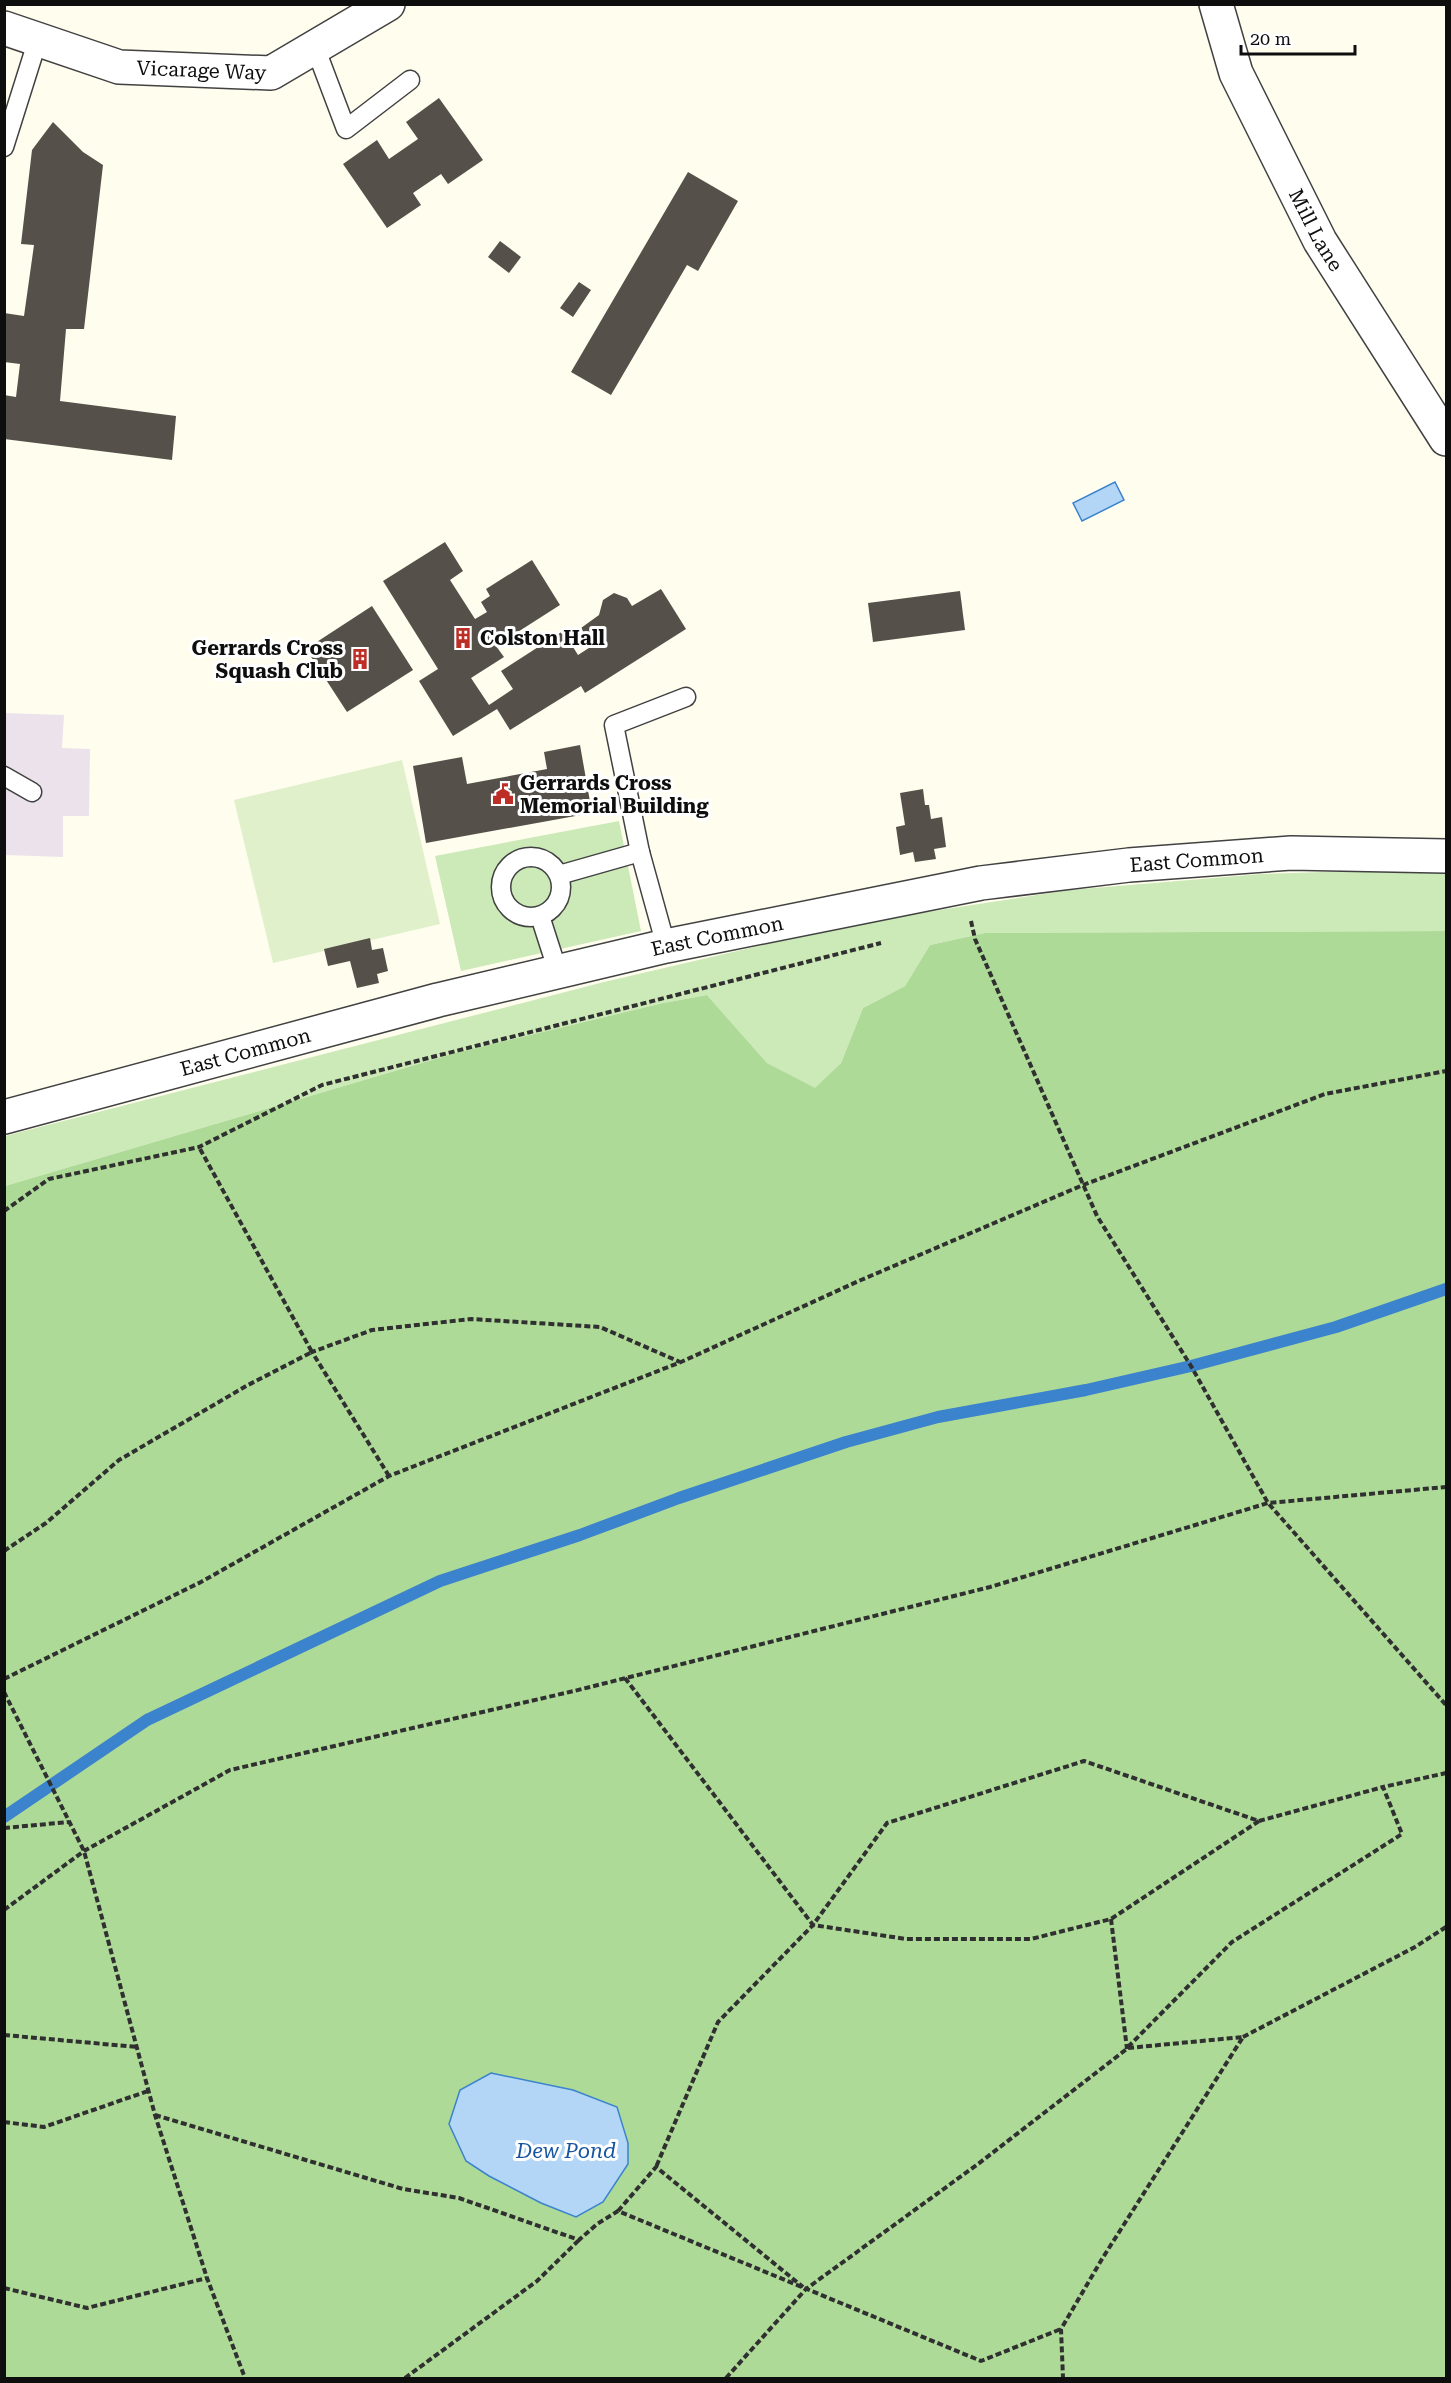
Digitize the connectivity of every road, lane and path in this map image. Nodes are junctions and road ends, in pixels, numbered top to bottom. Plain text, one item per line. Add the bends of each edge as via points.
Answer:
1 (388, 4) edge
2 (1216, 4) edge
3 (4, 28) edge
4 (38, 39) junction
5 (315, 46) junction
6 (410, 80) dead end
7 (4, 147) edge
8 (1446, 439) edge
9 (686, 697) dead end
10 (4, 776) edge
11 (32, 792) dead end
12 (640, 852) junction
13 (1446, 856) edge
14 (559, 875) junction
15 (981, 883) junction
16 (540, 916) junction
17 (983, 921) dead end
18 (971, 922) junction
19 (961, 924) dead end
20 (886, 942) dead end
21 (666, 946) junction
22 (558, 972) junction
23 (1446, 1071) edge
24 (4, 1116) edge
25 (199, 1147) junction
26 (1083, 1185) junction
27 (4, 1211) edge
28 (312, 1352) junction
29 (681, 1362) junction
30 (389, 1476) junction
31 (1446, 1487) edge
32 (1268, 1503) junction
33 (4, 1551) edge
34 (625, 1678) junction
35 (4, 1679) edge
36 (4, 1692) edge
37 (1446, 1705) edge
38 (1446, 1773) edge
39 (1383, 1787) junction
40 (1259, 1821) junction
41 (69, 1822) junction
42 (4, 1828) edge
43 (84, 1851) junction
44 (4, 1910) edge
45 (1111, 1919) junction
46 (813, 1925) junction
47 (1446, 1927) edge
48 (4, 2035) edge
49 (1243, 2037) junction
50 (137, 2047) junction
51 (1128, 2048) junction
52 (148, 2091) junction
53 (155, 2115) junction
54 (4, 2122) edge
55 (656, 2167) junction
56 (618, 2211) junction
57 (579, 2241) junction
58 (207, 2278) junction
59 (4, 2288) edge
60 (806, 2289) junction
61 (1061, 2329) junction
62 (245, 2379) edge
63 (405, 2379) edge
64 (726, 2379) edge
65 (1063, 2379) edge

1 - 5 street, Vicarage Way
2 - 8 street, Mill Lane via 1236,73 1320,241
3 - 4 street, Vicarage Way
4 - 5 street, Vicarage Way via 119,67 271,73
4 - 7 lane
5 - 6 lane via 346,129
9 - 12 lane via 614,725
10 - 11 lane
12 - 14 lane
12 - 21 lane
13 - 15 street, East Common via 1291,854 1129,865
14 - 16 lane via 560,896
14 - 16 lane via 554,867 537,857 518,859 504,873 501,892 510,910 519,915
15 - 18 path
15 - 21 street, East Common
16 - 22 lane
17 - 18 path
18 - 19 path
18 - 26 path
20 - 25 path via 322,1085
21 - 22 street, East Common
22 - 24 street, East Common via 438,1000
23 - 26 path via 1325,1094
25 - 27 path via 49,1179
25 - 28 path
26 - 29 path
26 - 32 path via 1097,1216 1191,1366
28 - 29 path via 372,1330 471,1319 600,1327
28 - 30 path
28 - 33 path via 119,1460 46,1523
29 - 30 path
30 - 35 path via 201,1582
31 - 32 path
32 - 34 path via 990,1587
32 - 37 path
34 - 43 path via 230,1770
34 - 46 path
36 - 41 path
38 - 39 path
39 - 40 path
39 - 51 path via 1402,1834 1232,1942
40 - 45 path
40 - 46 path via 1084,1761 887,1823
41 - 42 path
41 - 43 path
43 - 44 path
43 - 50 path
45 - 46 path via 1031,1939 906,1939
45 - 51 path
46 - 55 path via 718,2022
47 - 49 path
48 - 50 path
49 - 51 path
49 - 61 path
50 - 52 path
51 - 60 path
52 - 53 path
52 - 54 path via 44,2127
53 - 57 path via 403,2189 459,2198
53 - 58 path
55 - 56 path
55 - 60 path
56 - 57 path
56 - 60 path
57 - 63 path via 537,2281
58 - 59 path via 87,2308
58 - 62 path
60 - 61 path via 981,2361
60 - 64 path
61 - 65 path

